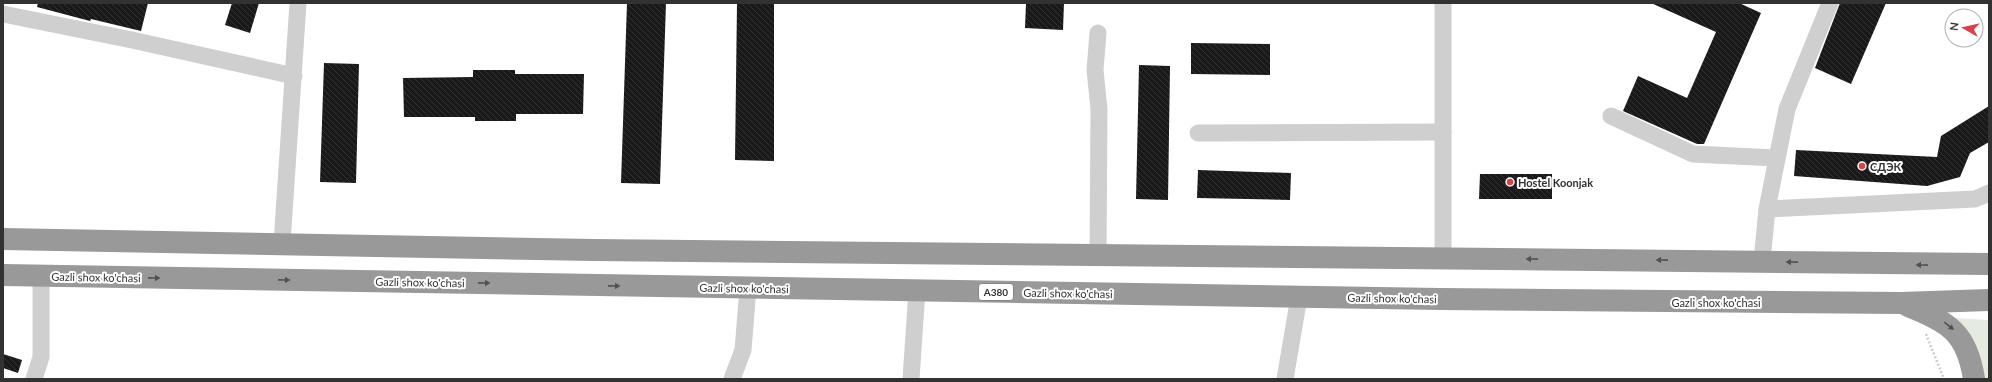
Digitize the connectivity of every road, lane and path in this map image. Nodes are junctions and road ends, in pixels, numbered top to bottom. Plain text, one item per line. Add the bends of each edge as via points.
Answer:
1 (298, 3) edge
2 (1443, 3) edge
3 (1830, 3) edge
4 (3, 14) edge
5 (1098, 33) dead end
6 (294, 76) junction
7 (1611, 116) dead end
8 (1443, 132) junction
9 (1198, 133) dead end
10 (1776, 158) junction
11 (1989, 193) edge
12 (1767, 209) junction
13 (3, 239) edge
14 (282, 243) junction
15 (1989, 252) edge
16 (1098, 255) junction
17 (1443, 258) junction
18 (1762, 261) junction
19 (1955, 264) junction
20 (1989, 264) edge
21 (3, 275) edge
22 (41, 276) junction
23 (748, 288) junction
24 (917, 290) junction
25 (1299, 297) junction
26 (1989, 300) edge
27 (1901, 303) junction
28 (1924, 328) dead end
29 (34, 379) edge
30 (732, 379) edge
31 (911, 379) edge
32 (1284, 379) edge
33 (1944, 379) edge
34 (1974, 379) edge

1 - 6 street
2 - 8 street
3 - 10 street via 1787,108
4 - 6 street
5 - 16 street
6 - 14 street
7 - 10 street via 1693,154
8 - 9 street
8 - 17 street
10 - 12 street
11 - 12 street via 1976,199
12 - 18 street
13 - 14 highway
14 - 16 highway via 594,250
15 - 19 highway
16 - 17 highway
18 -> 17 highway
19 -> 18 highway
19 - 20 highway
21 - 22 highway, Gazli shox ko'chasi / A380
22 -> 23 highway, Gazli shox ko'chasi / A380
22 - 29 street via 41,357
23 - 24 highway, Gazli shox ko'chasi / A380
23 - 30 street via 743,350
24 - 25 highway, Gazli shox ko'chasi / A380
24 - 31 street
25 - 27 highway, Gazli shox ko'chasi / A380
25 - 32 street
26 - 27 highway, Gazli shox ko'chasi / A380
27 -> 34 highway via 1932,315 1951,327 1964,344
28 - 33 path

